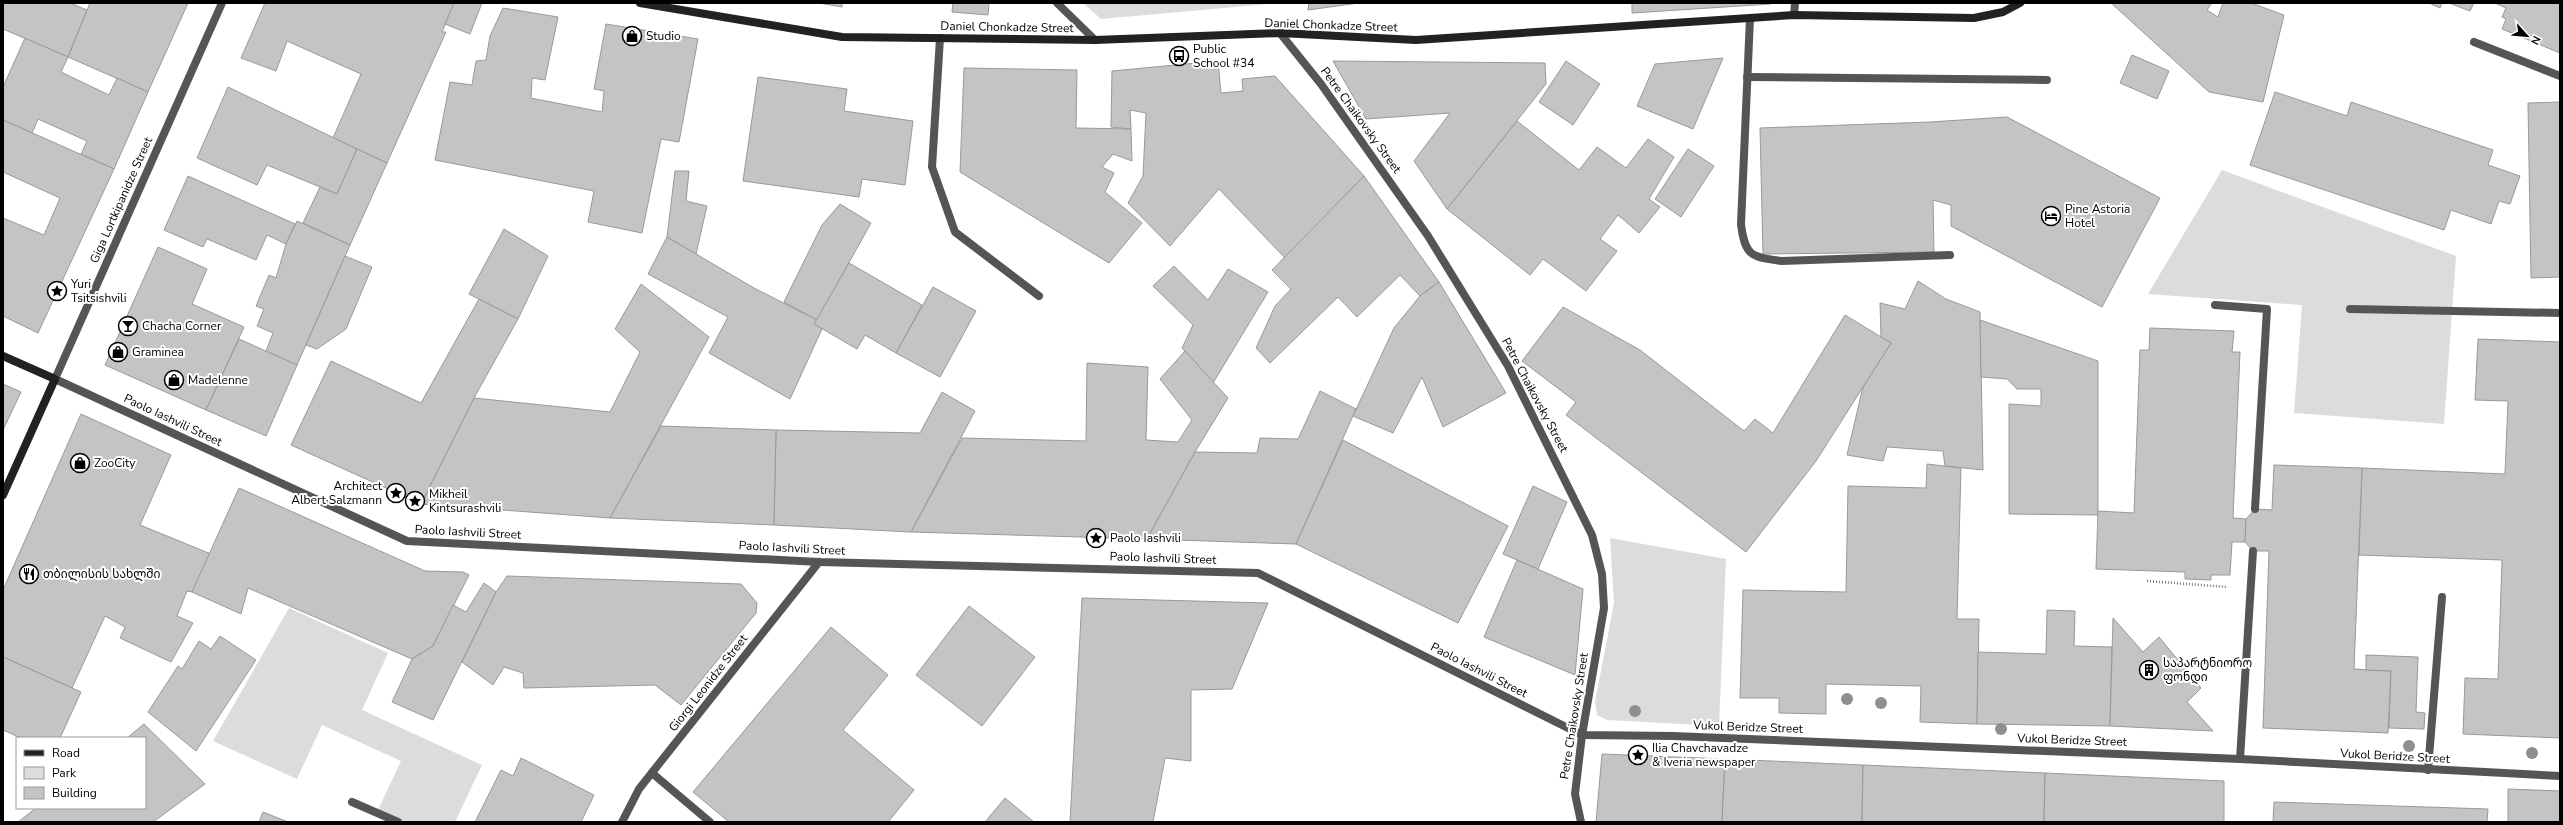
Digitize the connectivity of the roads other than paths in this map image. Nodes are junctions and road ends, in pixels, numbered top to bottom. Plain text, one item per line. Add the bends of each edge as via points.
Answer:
1 (222, 3) edge
2 (640, 3) edge
3 (1057, 3) edge
4 (1795, 3) edge
5 (2020, 3) edge
6 (1794, 15) junction
7 (1750, 18) junction
8 (1280, 33) junction
9 (940, 38) junction
10 (1095, 40) junction
11 (2474, 42) dead end
12 (2560, 76) edge
13 (1748, 77) junction
14 (2047, 80) dead end
15 (1950, 255) dead end
16 (1039, 296) dead end
17 (2215, 305) dead end
18 (2350, 309) dead end
19 (2560, 313) edge
20 (3, 356) edge
21 (55, 379) junction
22 (3, 494) edge
23 (2255, 509) dead end
24 (2253, 551) dead end
25 (819, 562) junction
26 (2442, 597) dead end
27 (1582, 735) junction
28 (2240, 759) junction
29 (2428, 770) junction
30 (652, 773) junction
31 (2560, 776) edge
32 (352, 802) dead end
33 (398, 822) edge
34 (622, 822) edge
35 (710, 822) edge
36 (1581, 822) edge

1 - 21 street, Giga Lortkipanidze Street
2 - 9 street, Daniel Chonkadze Street via 842,37
3 - 10 street
4 - 6 street
5 - 6 street, Daniel Chonkadze Street via 2003,12 1974,18
6 - 7 street, Daniel Chonkadze Street
7 - 8 street, Daniel Chonkadze Street via 1416,40
7 - 13 street
8 - 10 street, Daniel Chonkadze Street
8 - 27 street, Petre Chaikovsky Street via 1321,84 1436,249 1508,366 1592,535 1602,574 1604,608
9 - 10 street, Daniel Chonkadze Street
9 - 16 street via 932,167 955,232
11 - 12 street
13 - 14 street
13 - 15 street via 1741,224 1743,244 1757,258 1782,261
17 - 23 street via 2267,309
18 - 19 street
20 - 21 street, Paolo Iashvili Street
21 - 22 street, Giga Lortkipanidze Street
21 - 25 street, Paolo Iashvili Street via 407,541
24 - 28 street
25 - 27 street, Paolo Iashvili Street via 1258,573
25 - 30 street, Giorgi Leonidze Street
26 - 29 street
27 - 28 street, Vukol Beridze Street via 1673,736
27 - 36 street, Petre Chaikovsky Street via 1575,794
28 - 29 street, Vukol Beridze Street
29 - 31 street, Vukol Beridze Street
30 - 34 street, Giorgi Leonidze Street via 639,789
30 - 35 street
32 - 33 street

